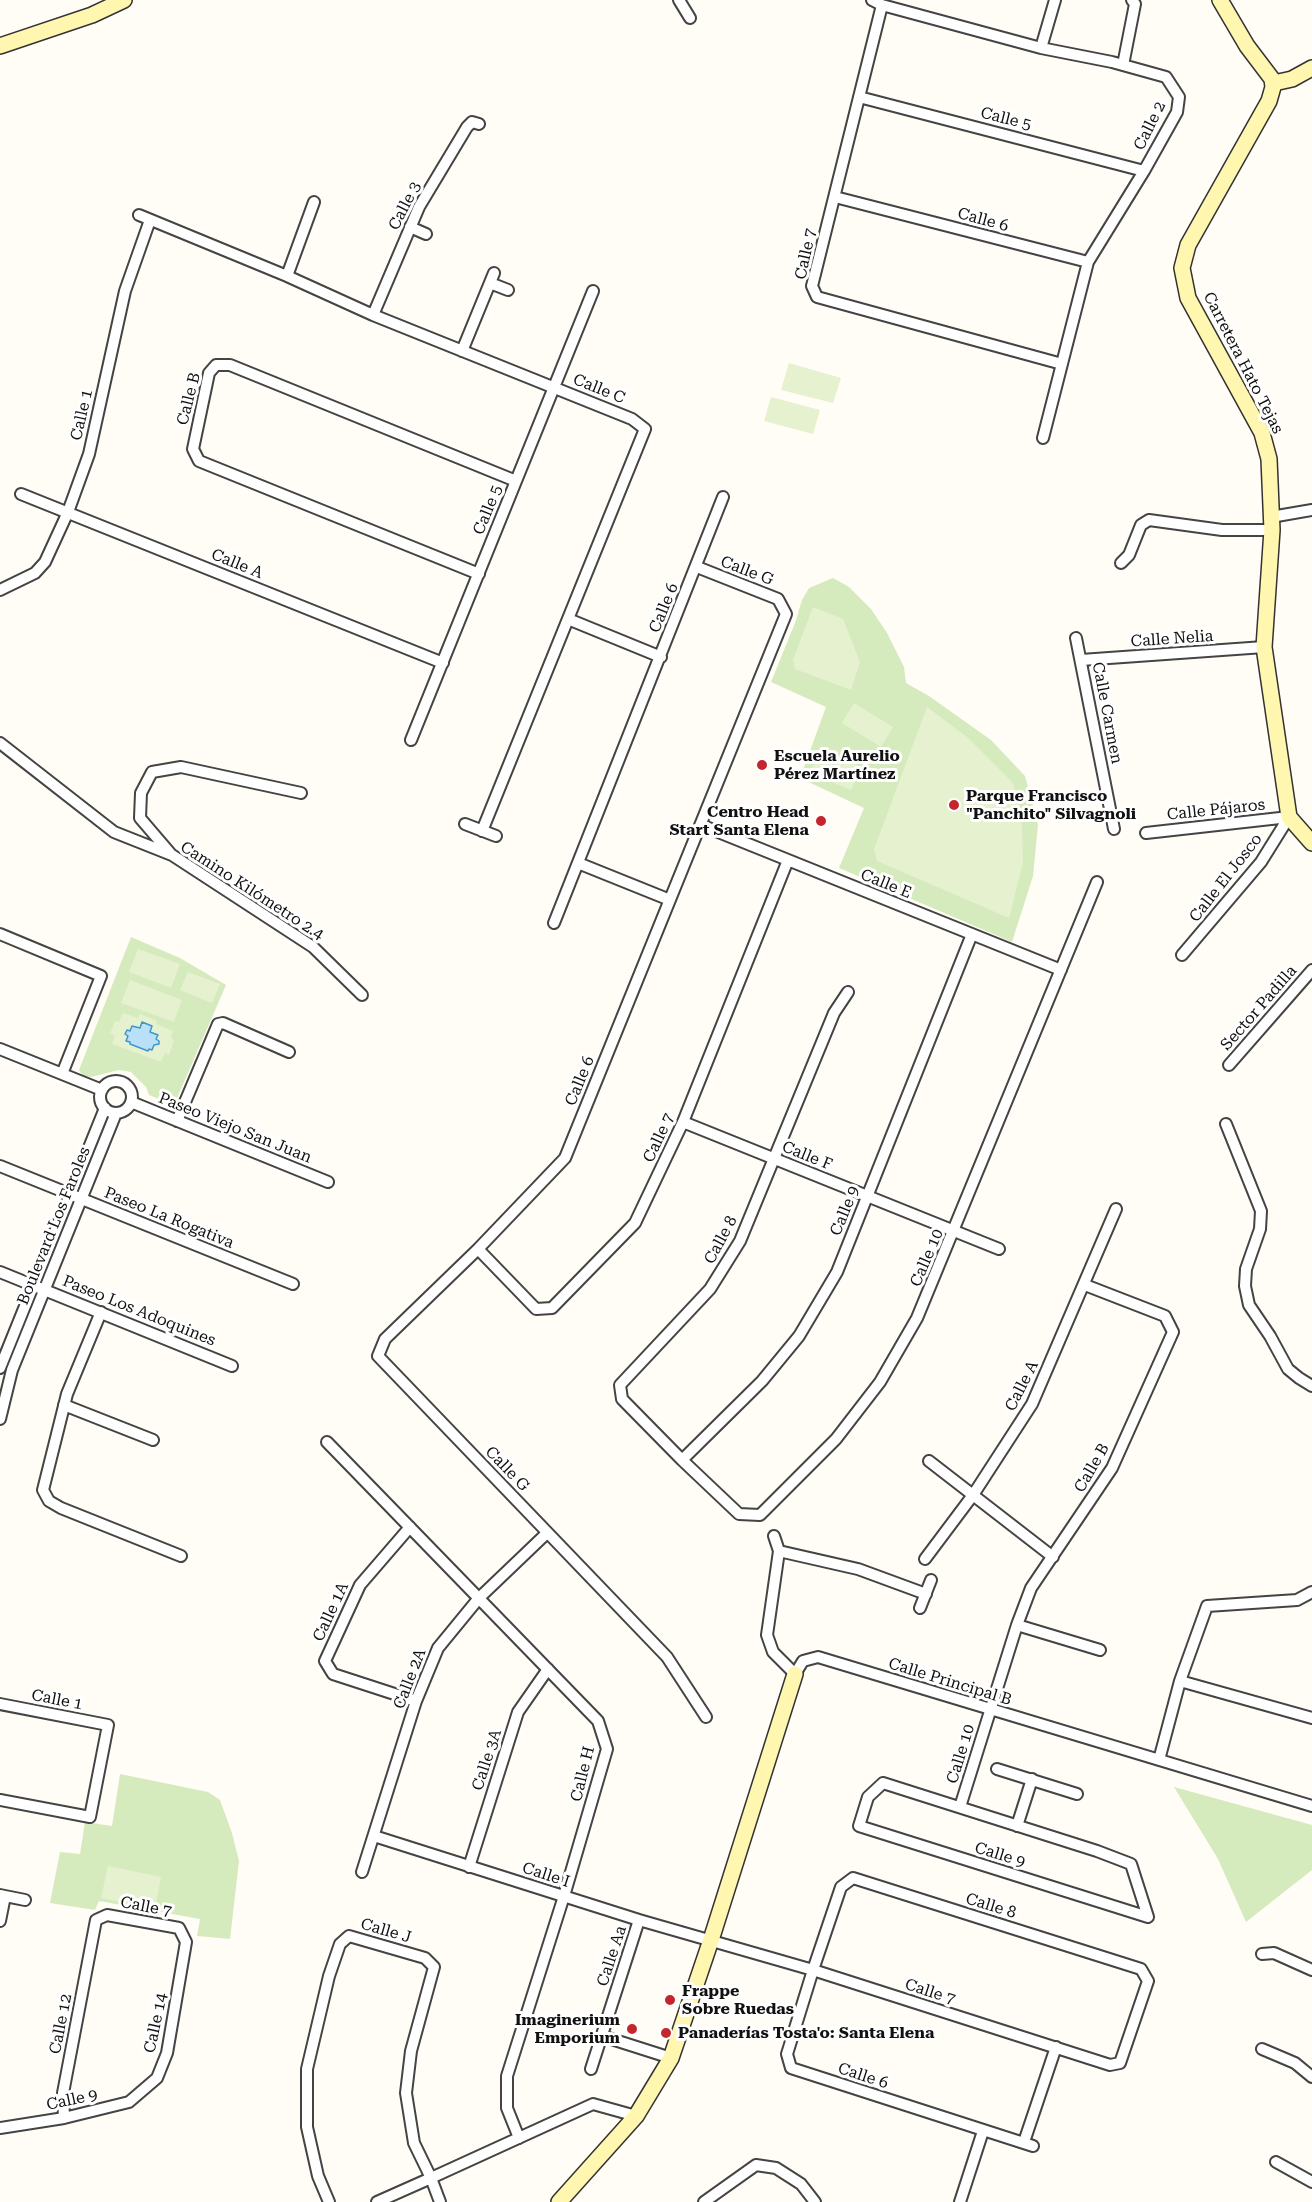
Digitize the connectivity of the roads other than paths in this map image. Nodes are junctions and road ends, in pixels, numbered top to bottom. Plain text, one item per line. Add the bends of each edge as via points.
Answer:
1 (124, 0) edge
2 (680, 0) edge
3 (1055, 0) edge
4 (1132, 0) edge
5 (1220, 0) edge
6 (877, 2) edge
7 (690, 18) dead end
8 (0, 46) edge
9 (1041, 48) junction
10 (1123, 64) junction
11 (1312, 68) edge
12 (1274, 83) junction
13 (859, 97) junction
14 (479, 124) dead end
15 (1144, 171) junction
16 (835, 197) junction
17 (314, 202) dead end
18 (139, 215) dead end
19 (150, 220) junction
20 (410, 227) junction
21 (426, 234) dead end
22 (1088, 262) junction
23 (287, 276) junction
24 (507, 290) dead end
25 (594, 291) dead end
26 (373, 315) junction
27 (462, 351) junction
28 (1062, 364) junction
29 (554, 388) junction
30 (1042, 438) dead end
31 (516, 481) junction
32 (21, 494) dead end
33 (723, 497) dead end
34 (1312, 510) edge
35 (68, 512) junction
36 (1271, 524) junction
37 (1121, 563) dead end
38 (697, 567) junction
39 (479, 574) junction
40 (0, 590) edge
41 (568, 620) junction
42 (1076, 638) dead end
43 (1264, 647) junction
44 (661, 657) junction
45 (1081, 660) junction
46 (443, 663) junction
47 (762, 673) joint
48 (411, 740) dead end
49 (0, 743) edge
50 (301, 793) dead end
51 (1289, 817) junction
52 (465, 824) dead end
53 (701, 825) junction
54 (1114, 829) dead end
55 (482, 831) junction
56 (1146, 833) dead end
57 (496, 836) dead end
58 (1312, 843) edge
59 (172, 855) junction
60 (788, 860) junction
61 (578, 863) junction
62 (1097, 882) dead end
63 (670, 900) junction
64 (1077, 900) dead end
65 (1088, 905) junction
66 (554, 923) dead end
67 (0, 934) edge
68 (972, 934) junction
69 (1182, 955) dead end
70 (1061, 970) junction
71 (1312, 970) edge
72 (848, 992) dead end
73 (362, 995) dead end
74 (0, 1049) edge
75 (290, 1052) dead end
76 (1229, 1065) dead end
77 (62, 1074) junction
78 (102, 1090) junction
79 (131, 1102) junction
80 (105, 1108) junction
81 (116, 1113) junction
82 (177, 1121) junction
83 (683, 1122) junction
84 (1226, 1124) dead end
85 (775, 1159) junction
86 (0, 1166) edge
87 (328, 1182) dead end
88 (70, 1193) junction
89 (867, 1197) junction
90 (82, 1199) junction
91 (1116, 1209) dead end
92 (954, 1231) junction
93 (478, 1249) junction
94 (999, 1249) dead end
95 (0, 1272) edge
96 (293, 1284) dead end
97 (33, 1285) junction
98 (1085, 1285) junction
99 (45, 1289) junction
100 (101, 1312) junction
101 (232, 1366) dead end
102 (0, 1368) edge
103 (1312, 1386) edge
104 (64, 1405) junction
105 (0, 1419) edge
106 (153, 1440) dead end
107 (327, 1442) dead end
108 (682, 1460) junction
109 (929, 1461) dead end
110 (973, 1495) junction
111 (410, 1527) junction
112 (547, 1533) junction
113 (774, 1536) dead end
114 (778, 1551) junction
115 (181, 1556) dead end
116 (1053, 1557) junction
117 (925, 1559) dead end
118 (931, 1580) dead end
119 (1312, 1592) edge
120 (926, 1594) junction
121 (480, 1598) junction
122 (920, 1608) dead end
123 (1017, 1625) junction
124 (1100, 1650) dead end
125 (548, 1669) junction
126 (795, 1674) junction
127 (1180, 1681) junction
128 (416, 1701) junction
129 (0, 1704) edge
130 (990, 1710) junction
131 (706, 1717) dead end
132 (1312, 1718) edge
133 (1159, 1760) junction
134 (997, 1769) dead end
135 (1032, 1779) junction
136 (1077, 1794) dead end
137 (0, 1800) edge
138 (1312, 1806) edge
139 (960, 1807) junction
140 (1017, 1826) junction
141 (374, 1836) junction
142 (469, 1866) junction
143 (362, 1872) dead end
144 (2, 1896) edge
145 (564, 1896) junction
146 (25, 1900) dead end
147 (639, 1920) junction
148 (0, 1921) edge
149 (93, 1936) joint
150 (711, 1940) junction
151 (1262, 1954) dead end
152 (184, 1956) joint
153 (813, 1970) junction
154 (1312, 1970) edge
155 (602, 2036) junction
156 (1127, 2043) joint
157 (1056, 2047) junction
158 (1262, 2049) dead end
159 (671, 2058) junction
160 (591, 2069) dead end
161 (1312, 2077) edge
162 (145, 2089) joint
163 (636, 2116) junction
164 (64, 2118) junction
165 (0, 2128) edge
166 (983, 2131) junction
167 (519, 2138) junction
168 (1276, 2162) dead end
169 (431, 2178) junction
170 (1312, 2182) edge
171 (329, 2202) edge
172 (377, 2202) edge
173 (440, 2202) edge
174 (559, 2202) edge
175 (704, 2202) edge
176 (815, 2202) edge
177 (960, 2202) edge

1 - 8 street
2 - 7 street
3 - 9 street
4 - 10 street via 1135,4
5 - 12 street
6 - 9 street, Calle 2
6 - 13 street, Calle 7
9 - 10 street, Calle 2
10 - 15 street, Calle 2 via 1166,77 1179,97 1177,112
11 - 12 street
12 - 36 street, Carretera Hato Tejas via 1269,101 1188,245 1182,268 1188,298 1262,433 1269,459
13 - 15 street, Calle 5
13 - 16 street, Calle 7
14 - 20 street, Calle 3 via 472,122 467,127
15 - 22 street, Calle 2
16 - 22 street, Calle 6
16 - 28 street, Calle 7 via 812,286 817,297
17 - 23 street
18 - 19 street, Calle C
19 - 23 street, Calle C
19 - 35 street, Calle 1 via 125,291 89,453
20 - 21 street
20 - 26 street, Calle 3
22 - 28 street, Calle 2
23 - 26 street, Calle C
24 - 27 street via 492,278
25 - 29 street, Calle 5
26 - 27 street, Calle C
27 - 29 street, Calle C
28 - 30 street, Calle 2
29 - 31 street, Calle 5
29 - 41 street, Calle C via 632,419 645,429
31 - 39 street, Calle 5
31 - 39 street, Calle B via 230,365 216,365 209,373 193,449 199,461
32 - 35 street, Calle A
33 - 38 street, Calle 6
34 - 36 street
35 - 40 street, Calle 1 via 45,562 35,573
35 - 46 street, Calle A
36 - 37 street via 1222,530 1149,520 1141,525 1129,555
36 - 43 street, Carretera Hato Tejas
38 - 44 street, Calle 6
38 - 47 street, Calle G via 778,599 786,614
39 - 46 street, Calle 5
41 - 44 street
41 - 55 street, Calle C
42 - 45 street, Calle Carmen
43 - 45 street, Calle Nelia
43 - 51 street, Carretera Hato Tejas
44 - 61 street, Calle 6
45 - 54 street, Calle Carmen
46 - 48 street, Calle 5
47 - 53 street, Calle 6
49 - 59 street, Camino Kilómetro 2.4 via 114,832
50 - 59 street via 181,767 152,772 141,793 141,818
51 - 56 street, Calle Pájaros
51 - 58 street
51 - 69 street, Calle El Josco via 1261,862
52 - 55 street
53 - 60 street, Calle E
53 - 63 street, Calle 6
55 - 57 street
59 - 73 street, Camino Kilómetro 2.4 via 313,947
60 - 68 street, Calle E
60 - 83 street, Calle 7
61 - 63 street
61 - 66 street, Calle 6
62 - 65 street, Calle 10
63 - 93 street, Calle 6 via 565,1158
64 - 65 street
65 - 70 street, Calle 10
67 - 77 street via 101,976
68 - 70 street, Calle E
68 - 89 street, Calle 9
70 - 92 street, Calle 10
71 - 76 street, Sector Padilla
72 - 85 street, Calle 8 via 834,1012
74 - 77 street
75 - 82 street via 218,1024
77 - 78 street
78 - 79 street, Paseo Viejo San Juan via 111,1081 122,1082 130,1089
78 - 80 street via 100,1099
79 - 81 street via 127,1109
79 - 82 street, Paseo Viejo San Juan
80 - 81 street
80 - 88 street, Boulevard Los Faroles
81 - 90 street, Boulevard Los Faroles
82 - 87 street, Paseo Viejo San Juan
83 - 85 street, Calle F
83 - 93 street, Calle 7 via 636,1223 552,1308 536,1309
84 - 103 street via 1261,1210 1260,1229 1246,1269 1250,1305 1288,1369
85 - 89 street, Calle F
85 - 108 street, Calle 8 via 740,1241 710,1289 620,1384 622,1398
86 - 88 street, Paseo La Rogativa
88 - 90 street, Paseo La Rogativa
88 - 97 street, Boulevard Los Faroles
89 - 92 street, Calle F
89 - 108 street, Calle 9 via 837,1272 799,1336 762,1381
90 - 96 street, Paseo La Rogativa
90 - 99 street, Boulevard Los Faroles
91 - 98 street, Calle A
92 - 94 street, Calle F
92 - 108 street, Calle 10 via 917,1318 880,1382 836,1439 760,1515 739,1514
93 - 112 street, Calle G via 385,1339 378,1356
95 - 97 street, Paseo Los Adoquines
97 - 99 street, Paseo Los Adoquines
97 - 102 street, Boulevard Los Faroles
98 - 110 street, Calle A via 1032,1404
98 - 116 street, Calle B via 1165,1316 1173,1332 1112,1467
99 - 100 street, Paseo Los Adoquines
99 - 105 street, Boulevard Los Faroles via 12,1370
100 - 101 street, Paseo Los Adoquines
100 - 104 street
104 - 106 street
104 - 115 street via 43,1490 49,1502
107 - 111 street, Calle H
109 - 110 street
110 - 116 street
110 - 117 street, Calle A
111 - 121 street, Calle H
111 - 128 street, Calle 1A via 360,1585 325,1661 333,1674
112 - 121 street, Calle 2A
112 - 131 street, Calle G via 667,1657
113 - 114 street
114 - 120 street via 858,1569
114 - 126 street via 766,1635 773,1652
116 - 123 street, Calle B via 1031,1588
118 - 120 street
119 - 127 street via 1297,1600 1207,1606
120 - 122 street
121 - 125 street, Calle H
121 - 128 street, Calle 2A via 438,1648
123 - 124 street
123 - 130 street, Calle B
125 - 142 street, Calle 3A via 518,1712
125 - 145 street, Calle H via 598,1720 608,1749
126 - 130 street, Calle Principal B via 803,1661 818,1657
126 - 150 street
127 - 132 street
127 - 133 street
128 - 141 street, Calle 2A
129 - 137 street, Calle 1 via 108,1725 90,1817
130 - 133 street, Calle Principal B
130 - 139 street, Calle 10
133 - 138 street, Calle Principal B
134 - 135 street
135 - 136 street
135 - 140 street
139 - 140 street, Calle 9
139 - 140 street, Calle 9 via 883,1783 868,1797 859,1826 1148,1917 1131,1864
141 - 142 street, Calle I
141 - 143 street, Calle 2A
142 - 145 street, Calle I
144 - 146 street
144 - 148 street
145 - 147 street, Calle I
145 - 167 street, Calle H via 507,2076 507,2108
147 - 150 street, Calle I
147 - 155 street, Calle Aa
149 - 152 street, Calle 7 via 96,1920 107,1915 179,1928 186,1942
149 - 164 street, Calle 12 via 63,2093
150 - 153 street, Calle 7
150 - 159 street
151 - 154 street via 1274,1953
152 - 162 street, Calle 14 via 167,2053 157,2078
153 - 156 street, Calle 8 via 841,1887 853,1878 1141,1969 1149,1981
153 - 157 street, Calle 7
153 - 166 street, Calle 6 via 787,2054 791,2068
155 - 159 street
155 - 160 street, Calle Aa
156 - 157 street, Calle 7 via 1120,2063 1110,2065
157 - 166 street, Calle 6 via 1029,2144
158 - 161 street via 1295,2063
159 - 163 street
162 - 164 street, Calle 9 via 129,2102
163 - 167 street via 593,2104
163 - 174 street
164 - 165 street, Calle 9
166 - 177 street
167 - 169 street
168 - 170 street
169 - 171 street, Calle J via 414,2143 406,2093 411,2051 434,1967 425,1958 349,1936 340,1944 329,1976 307,2069 307,2127 318,2176
169 - 172 street
169 - 173 street, Calle J
175 - 176 street via 756,2165 776,2168 801,2184

